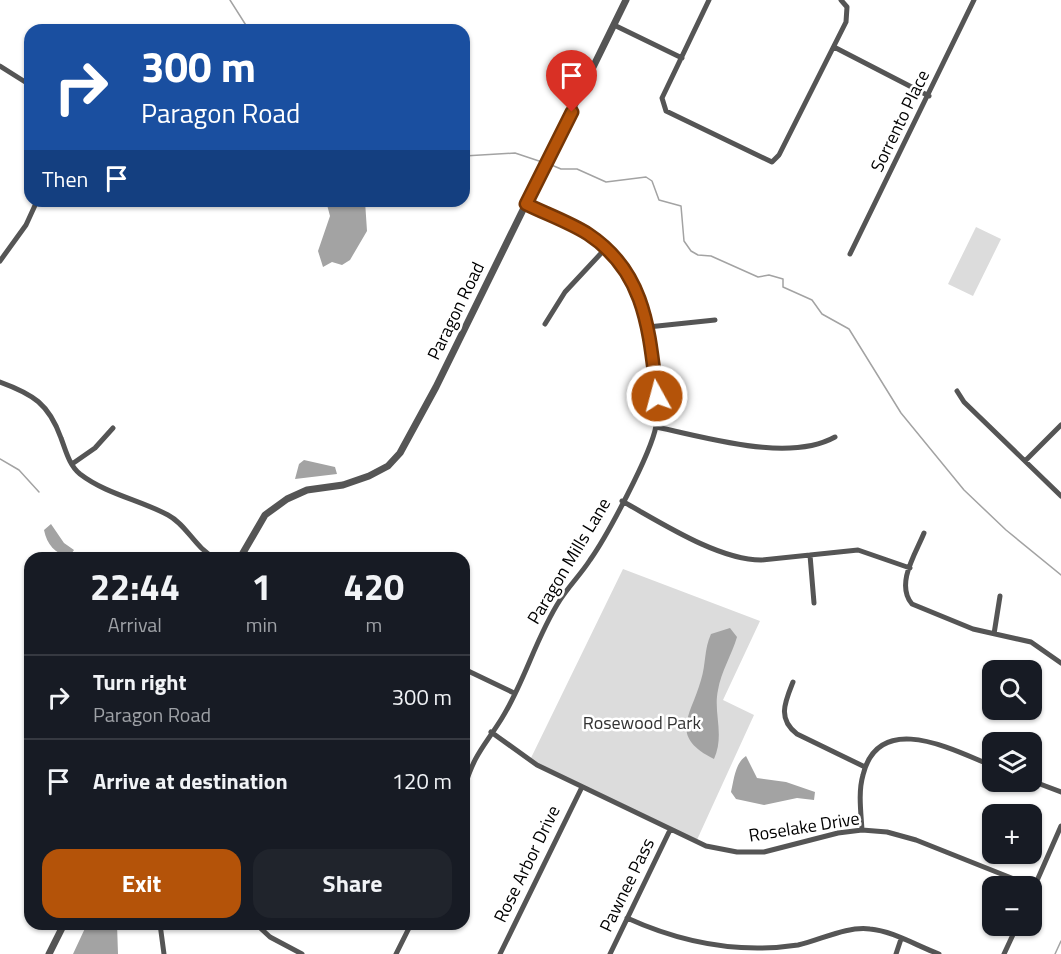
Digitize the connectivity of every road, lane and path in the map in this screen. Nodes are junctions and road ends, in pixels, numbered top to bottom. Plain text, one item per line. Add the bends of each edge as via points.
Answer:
1 (626, 0) edge
2 (709, 0) edge
3 (841, 0) edge
4 (974, 0) edge
5 (614, 26) junction
6 (834, 47) junction
7 (682, 58) junction
8 (0, 66) edge
9 (24, 81) edge
10 (929, 96) junction
11 (526, 204) junction
12 (35, 207) edge
13 (606, 248) junction
14 (850, 254) dead end
15 (0, 261) edge
16 (715, 320) dead end
17 (545, 324) dead end
18 (648, 327) junction
19 (0, 382) edge
20 (957, 391) dead end
21 (1061, 425) edge
22 (656, 427) junction
23 (113, 428) dead end
24 (835, 437) dead end
25 (1025, 461) junction
26 (72, 464) junction
27 (1061, 496) edge
28 (622, 501) junction
29 (924, 533) dead end
30 (205, 552) edge
31 (243, 552) edge
32 (810, 555) junction
33 (910, 568) junction
34 (1000, 596) dead end
35 (814, 603) dead end
36 (994, 634) junction
37 (1061, 663) edge
38 (470, 672) edge
39 (793, 682) dead end
40 (514, 693) junction
41 (491, 732) junction
42 (982, 762) edge
43 (866, 767) junction
44 (470, 768) edge
45 (1042, 785) edge
46 (582, 787) junction
47 (1061, 792) edge
48 (1061, 826) edge
49 (670, 830) junction
50 (862, 830) junction
51 (1002, 876) edge
52 (1039, 876) edge
53 (627, 918) junction
54 (61, 930) edge
55 (161, 930) edge
56 (262, 930) edge
57 (408, 930) edge
58 (1012, 936) edge
59 (902, 939) junction
60 (771, 951) edge
61 (49, 954) edge
62 (164, 954) edge
63 (300, 954) edge
64 (396, 954) edge
65 (500, 954) edge
66 (610, 954) edge
67 (896, 954) edge
68 (939, 954) edge
69 (1004, 954) edge

1 - 5 street, Paragon Road
2 - 7 street
3 - 6 street via 848,13
4 - 10 street, Sorrento Place
5 - 7 street
5 - 11 street, Paragon Road
6 - 7 street via 772,162 666,111 662,98
6 - 10 street
8 - 9 street
10 - 14 street, Sorrento Place
11 - 13 street, Paragon Mills Lane via 587,234
11 - 31 street, Paragon Road via 400,453 388,466 369,476 343,485 307,490 286,499 265,515
12 - 15 street
13 - 17 street via 565,292
13 - 18 street, Paragon Mills Lane via 641,298
16 - 18 street
18 - 22 street, Paragon Mills Lane via 657,396
19 - 26 street via 31,395 47,408
20 - 25 street
21 - 25 street
22 - 24 street via 773,448 822,444
22 - 28 street, Paragon Mills Lane
23 - 26 street via 95,448
25 - 27 street
26 - 30 street via 78,473 97,485 169,515
28 - 32 street via 683,536 739,558
28 - 40 street, Paragon Mills Lane via 591,559 559,600
29 - 33 street
32 - 33 street via 858,550
32 - 35 street
33 - 36 street via 905,590 912,604
34 - 36 street
36 - 37 street via 1031,642
38 - 40 street
39 - 43 street via 783,710 789,726 797,734
40 - 41 street, Paragon Mills Lane
41 - 44 street, Paragon Mills Lane
41 - 46 street, Roselake Drive via 537,765
42 - 43 street via 927,740 909,738 880,748
43 - 50 street via 861,784
45 - 47 street
46 - 49 street, Roselake Drive
46 - 65 street, Rose Arbor Drive
48 - 52 street
49 - 50 street, Roselake Drive via 706,846 749,852 776,850
49 - 53 street, Pawnee Pass
50 - 51 street, Roselake Drive via 916,840
53 - 60 street via 703,945
53 - 66 street, Pawnee Pass
54 - 61 street
55 - 62 street
56 - 63 street
57 - 64 street
58 - 69 street
59 - 60 street via 863,928
59 - 67 street
59 - 68 street

